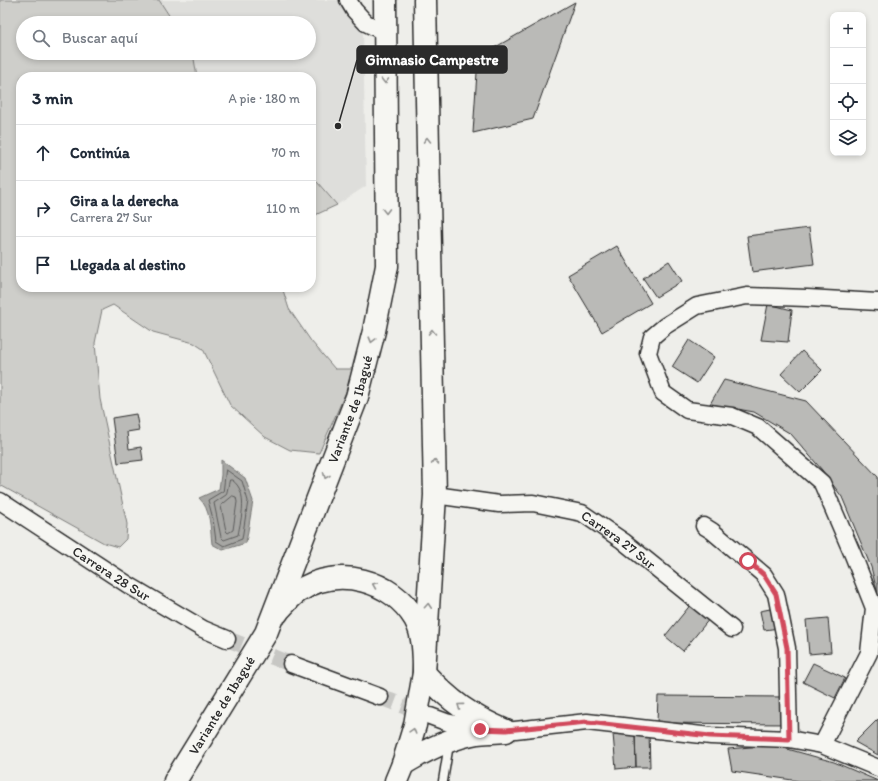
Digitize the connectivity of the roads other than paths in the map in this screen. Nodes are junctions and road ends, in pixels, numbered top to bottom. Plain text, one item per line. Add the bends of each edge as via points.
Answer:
1 (348, 0) edge
2 (385, 0) edge
3 (425, 0) edge
4 (384, 32) junction
5 (878, 302) edge
6 (436, 495) junction
7 (0, 501) edge
8 (704, 526) dead end
9 (732, 629) dead end
10 (266, 633) junction
11 (227, 639) tunnel mouth
12 (292, 664) tunnel mouth
13 (424, 672) junction
14 (380, 697) tunnel mouth
15 (430, 716) tunnel mouth
16 (506, 730) junction
17 (789, 739) junction
18 (449, 741) junction
19 (822, 745) junction
20 (878, 768) edge
21 (400, 773) edge
22 (174, 781) edge
23 (443, 781) edge

1 - 4 street via 366,23
2 - 4 highway, Variante de Ibagué
6 -> 3 highway
4 -> 10 highway, Variante de Ibagué via 386,266 374,331 357,397
5 - 19 street via 747,296 697,306 652,337 648,353 663,393 687,410 732,416 758,427 822,483 874,608 869,653
6 - 9 street, Carrera 27 Sur via 499,504 533,503 582,513 623,541
13 -> 6 highway
7 - 11 street, Carrera 28 Sur via 130,586 203,629
8 - 17 street via 764,575 776,594 787,648
13 -> 10 highway via 424,645 415,620 399,599 376,584 350,578 323,580 298,591 279,610
10 - 22 highway, Variante de Ibagué
12 - 14 street
16 -> 13 highway via 461,708
21 -> 13 highway via 415,725
15 - 16 street via 450,724
16 - 17 street via 587,722 710,736
16 - 18 highway via 477,733
17 - 19 street
18 - 21 highway via 425,751
18 - 23 lane
19 - 20 street

